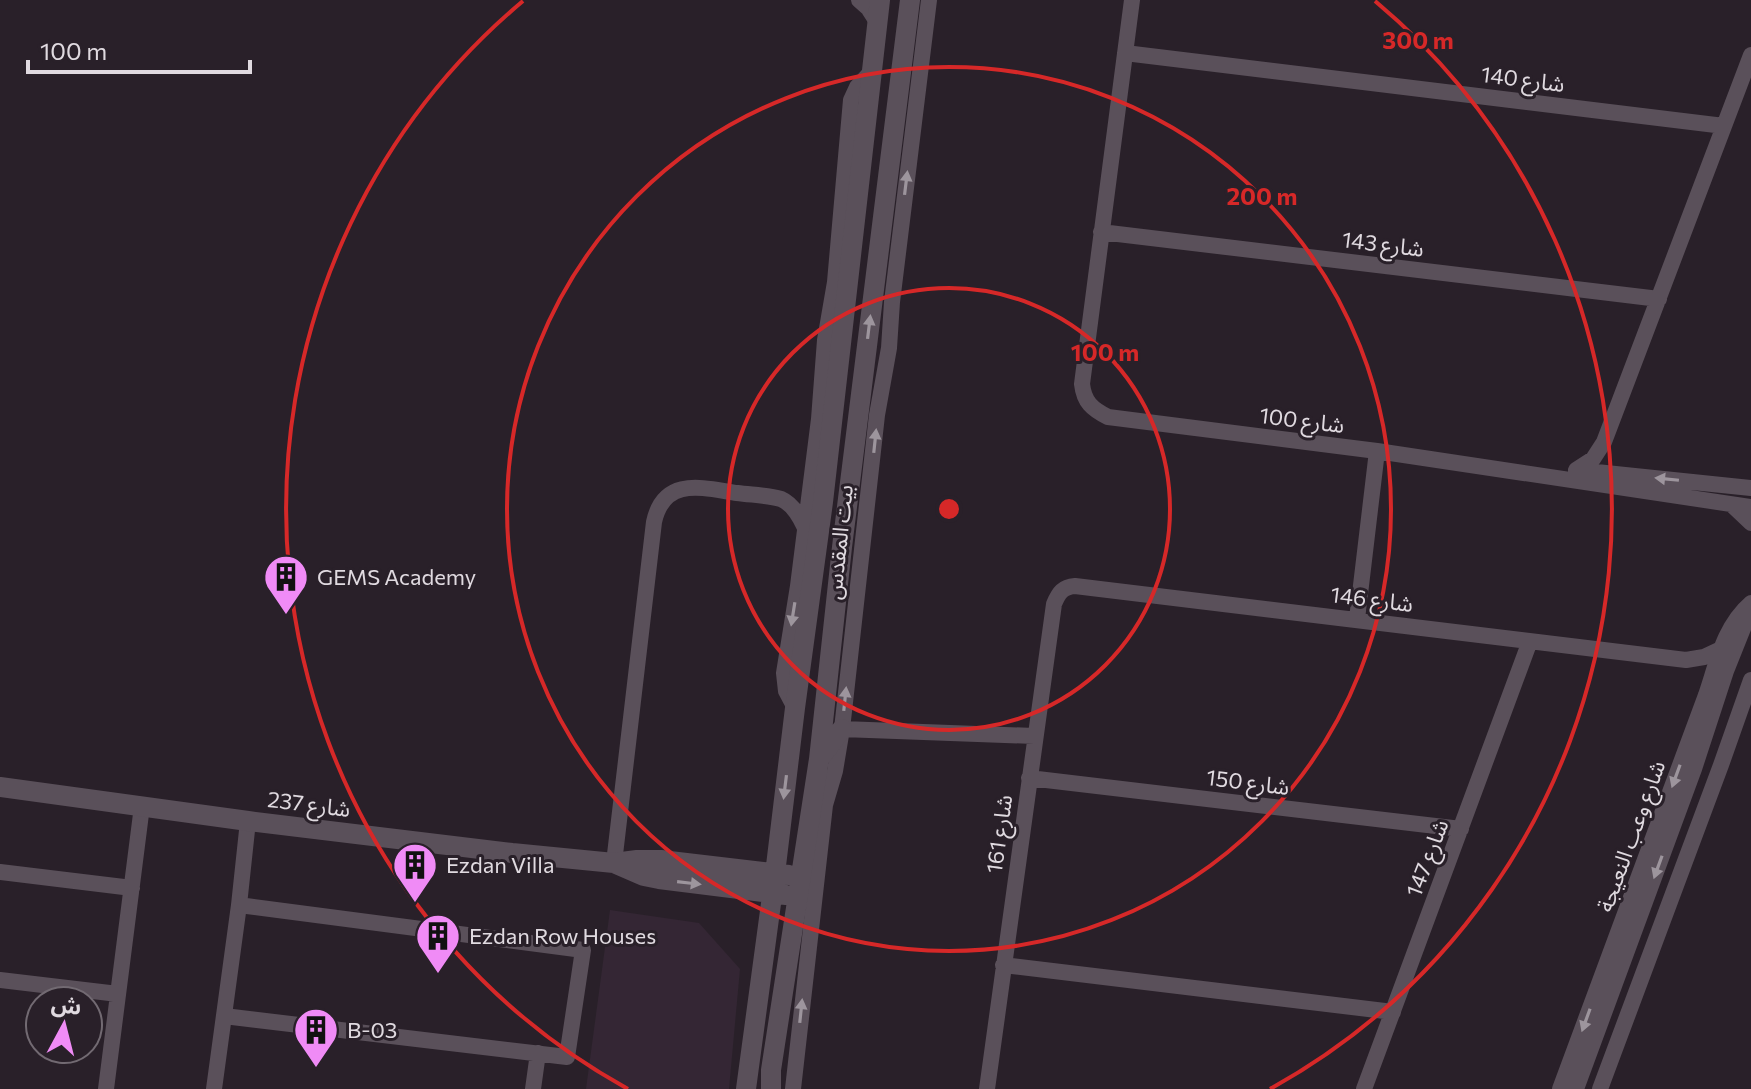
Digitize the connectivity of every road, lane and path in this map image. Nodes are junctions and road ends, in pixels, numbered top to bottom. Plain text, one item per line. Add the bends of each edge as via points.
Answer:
1 (859, 0) edge
2 (880, 0) edge
3 (893, 0) edge
4 (910, 0) edge
5 (929, 0) edge
6 (1132, 0) edge
7 (877, 22) junction
8 (1125, 53) junction
9 (1751, 55) edge
10 (872, 71) junction
11 (1724, 126) junction
12 (887, 184) junction
13 (1101, 232) junction
14 (1659, 299) junction
15 (1604, 442) junction
16 (1377, 451) junction
17 (1576, 470) junction
18 (1515, 471) junction
19 (1616, 473) junction
20 (810, 482) junction
21 (1749, 486) edge
22 (782, 499) junction
23 (1731, 504) junction
24 (1751, 507) edge
25 (1751, 523) edge
26 (805, 528) junction
27 (1063, 589) joint
28 (1751, 603) edge
29 (1751, 609) edge
30 (1357, 619) junction
31 (1530, 641) junction
32 (1721, 649) junction
33 (1676, 659) junction
34 (1751, 680) edge
35 (1706, 695) junction
36 (795, 708) junction
37 (842, 729) junction
38 (1034, 736) junction
39 (819, 759) junction
40 (1029, 778) junction
41 (0, 787) edge
42 (142, 806) junction
43 (248, 821) junction
44 (1461, 829) junction
45 (614, 863) junction
46 (0, 872) edge
47 (774, 884) junction
48 (799, 886) junction
49 (132, 888) junction
50 (239, 905) junction
51 (1003, 965) junction
52 (0, 980) edge
53 (118, 994) junction
54 (1393, 1012) junction
55 (224, 1016) junction
56 (538, 1053) junction
57 (106, 1089) edge
58 (214, 1089) edge
59 (533, 1089) edge
60 (746, 1089) edge
61 (771, 1089) edge
62 (793, 1089) edge
63 (987, 1089) edge
64 (1364, 1089) edge
65 (1560, 1089) edge
66 (1576, 1089) edge
67 (1600, 1089) edge

1 - 7 street
2 - 7 street, بيت المقدس
3 - 12 street via 896,13 883,124
4 - 12 street, بيت المقدس
37 -> 5 street, بيت المقدس
6 - 8 street
7 - 10 street, بيت المقدس
8 - 11 street, شارع 140
8 - 13 street
9 - 11 street
10 - 20 street, بيت المقدس via 851,100
10 - 36 street, بيت المقدس
11 - 14 street
39 -> 12 street, بيت المقدس
13 - 14 street, شارع 143
13 - 16 street, شارع 100 via 1082,384 1087,403 1097,411 1108,417
14 - 15 street
15 - 17 street via 1593,459
15 - 19 street via 1606,459
16 - 18 street, شارع 100
16 - 30 street
17 - 18 street, شارع 100
17 - 19 street, شارع 100
18 - 23 street, شارع 100
21 -> 19 street, شارع 100
20 - 22 street
20 - 26 street, بيت المقدس
22 - 26 street
22 - 45 street via 688,487 665,498 656,513
23 - 24 street, شارع 100
23 - 25 street
26 -> 36 street, بيت المقدس via 784,673
27 - 30 street, شارع 146 via 1075,586
27 - 38 street, شارع 161 via 1054,604
28 - 32 street, شارع وعب النعيجة via 1737,617
29 -> 66 street, شارع وعب النعيجة
30 - 31 street, شارع 146
31 - 33 street, شارع 146
31 - 44 street, شارع 147
32 - 33 street, شارع 146 via 1704,657
32 - 35 street, شارع وعب النعيجة
33 - 35 street via 1697,676
34 - 67 street
35 -> 65 street, شارع وعب النعيجة
36 -> 47 street, بيت المقدس
37 - 38 street
37 - 39 street
62 -> 37 street, بيت المقدس via 825,805
38 - 40 street, شارع 161
39 - 48 street, بيت المقدس
40 - 44 street, شارع 150
40 - 51 street, شارع 161
41 - 42 street, شارع 237
42 - 43 street, شارع 237
42 - 49 street
43 - 45 street, شارع 237
43 - 50 street
44 - 54 street, شارع 147
45 - 47 street, شارع 237 via 659,879
46 - 49 street
47 - 48 street, شارع 237
47 - 60 street, بيت المقدس
48 - 61 street, بيت المقدس
49 - 53 street
50 - 55 street
50 - 56 street via 583,950 567,1057
51 - 54 street
51 - 63 street, شارع 161
52 - 53 street
53 - 57 street
54 - 64 street, شارع 147
55 - 56 street
55 - 58 street
56 - 59 street

